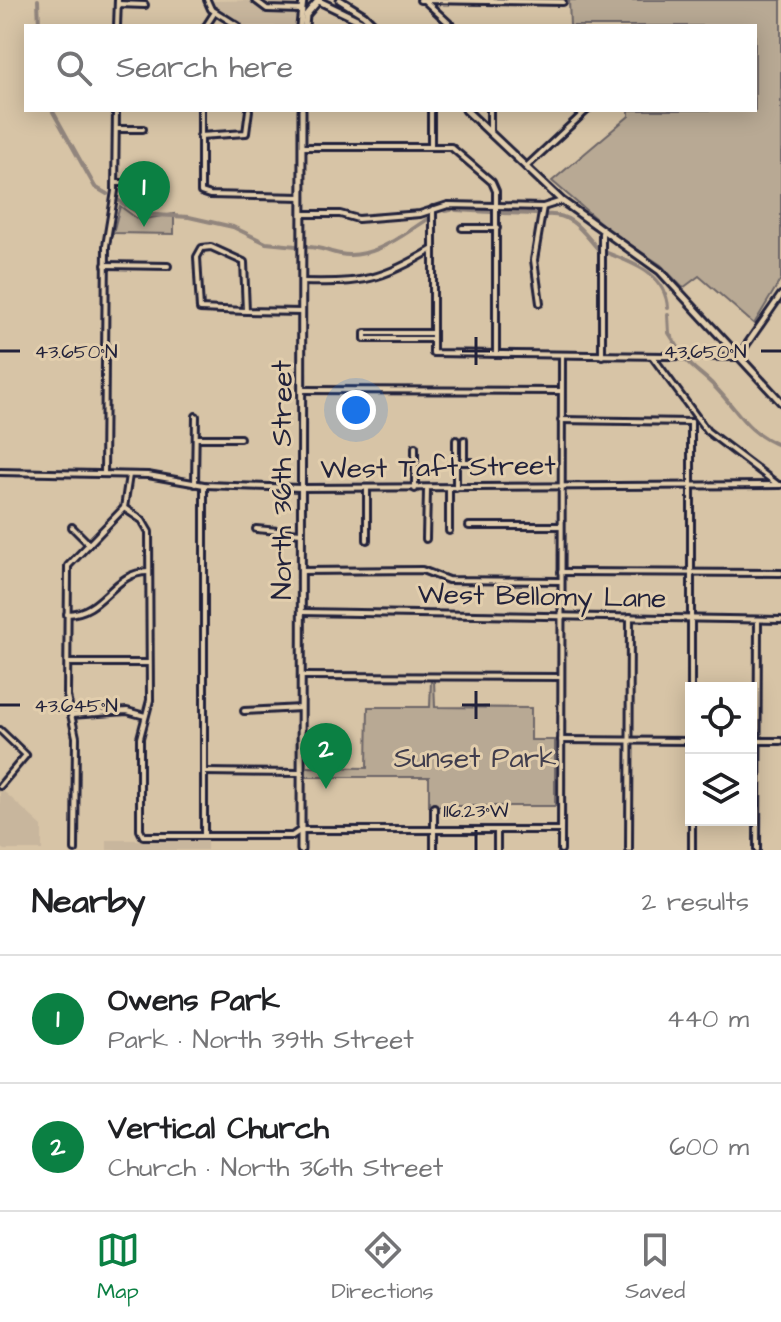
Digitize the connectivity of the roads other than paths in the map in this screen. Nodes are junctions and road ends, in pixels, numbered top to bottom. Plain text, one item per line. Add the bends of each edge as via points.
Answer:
1 (207, 0) edge
2 (255, 0) edge
3 (303, 0) edge
4 (318, 0) edge
5 (340, 0) edge
6 (422, 0) edge
7 (118, 2) edge
8 (563, 2) dead end
9 (145, 5) dead end
10 (215, 12) junction
11 (304, 12) junction
12 (117, 24) edge
13 (207, 24) edge
14 (235, 24) edge
15 (302, 24) edge
16 (369, 24) edge
17 (371, 24) edge
18 (450, 24) edge
19 (116, 112) edge
20 (201, 112) edge
21 (249, 112) edge
22 (302, 112) edge
23 (431, 112) edge
24 (468, 112) edge
25 (490, 112) edge
26 (585, 112) edge
27 (116, 129) junction
28 (143, 129) dead end
29 (490, 133) junction
30 (200, 136) junction
31 (302, 147) junction
32 (431, 147) junction
33 (526, 167) junction
34 (116, 183) junction
35 (148, 190) dead end
36 (302, 197) junction
37 (562, 201) junction
38 (496, 206) junction
39 (543, 207) junction
40 (433, 209) junction
41 (302, 214) junction
42 (462, 228) dead end
43 (497, 228) junction
44 (602, 233) junction
45 (433, 249) junction
46 (105, 265) junction
47 (168, 266) dead end
48 (302, 282) junction
49 (781, 295) edge
50 (540, 303) dead end
51 (246, 311) junction
52 (302, 312) junction
53 (433, 336) junction
54 (496, 354) junction
55 (562, 355) junction
56 (602, 356) junction
57 (652, 356) junction
58 (738, 357) junction
59 (302, 390) junction
60 (561, 391) junction
61 (781, 402) edge
62 (196, 416) dead end
63 (561, 420) junction
64 (693, 420) junction
65 (196, 438) junction
66 (240, 438) dead end
67 (456, 440) dead end
68 (464, 440) dead end
69 (415, 447) dead end
70 (456, 462) junction
71 (464, 462) junction
72 (471, 462) dead end
73 (0, 472) edge
74 (104, 474) junction
75 (129, 475) junction
76 (195, 484) junction
77 (561, 484) junction
78 (204, 485) junction
79 (780, 485) edge
80 (690, 486) junction
81 (301, 488) junction
82 (456, 488) junction
83 (367, 489) junction
84 (415, 489) junction
85 (427, 489) junction
86 (449, 489) junction
87 (124, 508) junction
88 (469, 526) dead end
89 (561, 526) junction
90 (72, 527) dead end
91 (256, 529) dead end
92 (449, 531) dead end
93 (301, 533) junction
94 (426, 539) dead end
95 (367, 540) dead end
96 (89, 544) junction
97 (301, 571) junction
98 (149, 572) junction
99 (561, 572) junction
100 (690, 572) junction
101 (781, 573) edge
102 (561, 581) junction
103 (95, 607) junction
104 (301, 612) junction
105 (101, 613) dead end
106 (67, 614) junction
107 (561, 614) junction
108 (630, 617) junction
109 (691, 618) junction
110 (758, 620) junction
111 (781, 620) edge
112 (67, 663) junction
113 (149, 663) junction
114 (301, 676) junction
115 (561, 677) junction
116 (691, 682) edge
117 (756, 682) edge
118 (301, 708) junction
119 (244, 711) dead end
120 (71, 715) junction
121 (145, 716) junction
122 (0, 730) edge
123 (561, 740) junction
124 (630, 740) junction
125 (685, 741) edge
126 (757, 741) edge
127 (781, 741) edge
128 (754, 754) edge
129 (204, 772) junction
130 (301, 773) junction
131 (0, 786) edge
132 (434, 807) dead end
133 (692, 826) edge
134 (301, 830) junction
135 (434, 830) junction
136 (561, 830) junction
137 (497, 831) junction
138 (204, 836) junction
139 (75, 850) edge
140 (301, 850) edge
141 (434, 850) edge
142 (497, 850) edge
143 (561, 850) edge
144 (629, 850) edge
145 (692, 850) edge
146 (757, 850) edge

1 - 10 street
2 - 11 street via 267,9
3 - 11 street
4 - 11 street
4 - 16 street
5 - 17 street
6 - 8 street
6 - 18 street
7 - 9 street
7 - 12 street
10 - 13 street
10 - 14 street
11 - 15 street
19 - 27 street
20 - 30 street
21 - 30 street via 246,133
22 - 31 street, North 36th Street
23 - 32 street
24 - 29 street
25 - 29 street
26 - 33 street
27 - 28 street
27 - 34 street
29 - 33 street
30 - 36 street via 201,192
31 - 32 street
31 - 36 street, North 36th Street
32 - 38 street via 461,152 492,182
33 - 37 street
34 - 35 street
34 - 46 street
36 - 41 street, North 36th Street
37 - 39 street
37 - 44 street
38 - 39 street
38 - 40 street
38 - 43 street
39 - 50 street via 534,260
40 - 41 street via 358,219
40 - 45 street
41 - 48 street, North 36th Street
42 - 43 street
43 - 54 street
44 - 56 street
44 - 58 street via 660,271
45 - 48 street via 401,269 369,280
45 - 53 street
46 - 47 street
46 - 74 street
48 - 52 street, North 36th Street
49 - 58 street
51 - 51 street via 200,309 197,257 202,248 244,262
51 - 52 street
52 - 59 street, North 36th Street
53 - 53 street via 365,333 365,339
53 - 54 street via 433,353
54 - 55 street
55 - 56 street
55 - 60 street
56 - 57 street
57 - 58 street
57 - 64 street
58 - 61 street
59 - 60 street
59 - 81 street, North 36th Street
60 - 63 street
62 - 65 street
63 - 64 street
63 - 77 street
64 - 79 street
64 - 80 street
65 - 66 street
65 - 76 street
67 - 70 street
68 - 71 street
69 - 84 street
70 - 71 street
70 - 82 street
71 - 72 street
73 - 74 street, West Taft Street
74 - 75 street, West Taft Street
75 - 76 street, West Taft Street
75 - 87 street
76 - 78 street, West Taft Street
77 - 80 street, West Taft Street
77 - 82 street, West Taft Street
77 - 89 street
78 - 81 street, West Taft Street
78 - 129 street
79 - 80 street, West Taft Street
80 - 100 street
81 - 83 street, West Taft Street
81 - 93 street, North 36th Street
82 - 86 street, West Taft Street
83 - 84 street, West Taft Street
83 - 95 street
84 - 85 street, West Taft Street
85 - 86 street, West Taft Street
85 - 94 street
86 - 92 street
87 - 96 street
87 - 98 street via 148,527
88 - 89 street
89 - 99 street
90 - 96 street
91 - 93 street
93 - 97 street, North 36th Street
96 - 106 street via 68,566
97 - 102 street via 422,570 448,580
97 - 104 street, North 36th Street
98 - 103 street via 127,574
98 - 113 street
99 - 100 street
99 - 102 street
100 - 101 street
100 - 109 street
102 - 107 street
103 - 105 street
103 - 106 street
104 - 107 street, West Bellomy Lane
104 - 114 street, North 36th Street
106 - 112 street
107 - 108 street, West Bellomy Lane
107 - 115 street
108 - 109 street, West Bellomy Lane
108 - 124 street
109 - 110 street, West Bellomy Lane
109 - 116 street
110 - 111 street, West Bellomy Lane
110 - 117 street
112 - 113 street
112 - 120 street
113 - 121 street
114 - 115 street
114 - 118 street, North 36th Street
115 - 123 street
118 - 119 street
118 - 130 street, North 36th Street
120 - 121 street via 127,711
120 - 139 street via 76,737
121 - 138 street via 140,738 140,830 143,836
122 - 131 street via 26,758
123 - 124 street
123 - 136 street
124 - 125 street
124 - 144 street
126 - 127 street
128 - 146 street
129 - 130 street
129 - 138 street
130 - 134 street, North 36th Street
132 - 135 street
133 - 145 street
134 - 135 street
134 - 138 street via 292,836
134 - 140 street, North 36th Street
135 - 137 street
135 - 141 street
136 - 137 street
136 - 143 street
137 - 142 street

